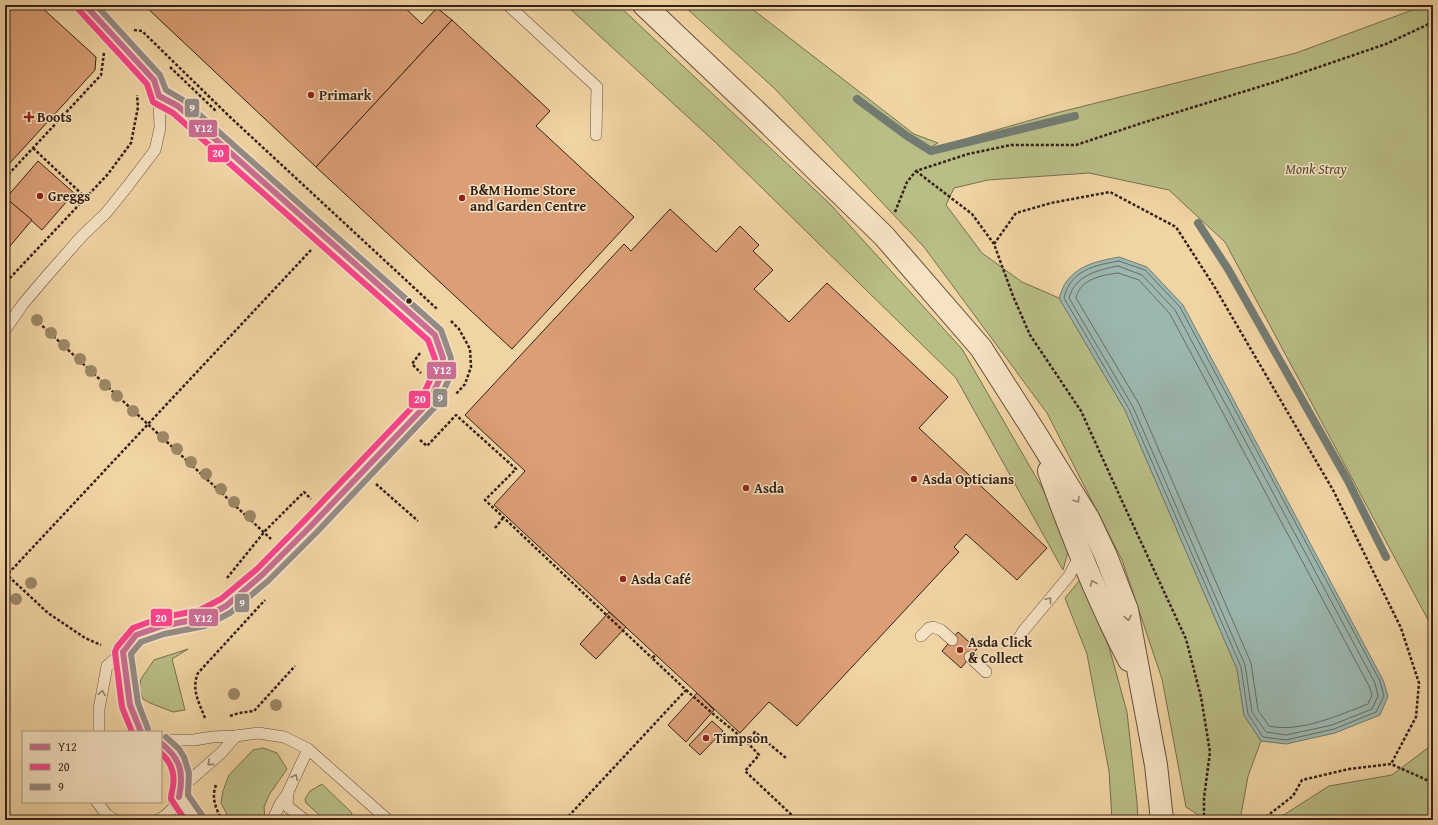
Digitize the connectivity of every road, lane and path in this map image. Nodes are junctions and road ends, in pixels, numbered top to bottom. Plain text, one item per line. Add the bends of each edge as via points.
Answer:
1 (84, 5) edge
2 (508, 5) edge
3 (644, 5) edge
4 (1433, 22) edge
5 (115, 39) junction
6 (137, 94) dead end
7 (159, 96) junction
8 (596, 135) dead end
9 (33, 148) junction
10 (916, 171) junction
11 (5, 178) edge
12 (86, 198) junction
13 (339, 218) junction
14 (323, 236) junction
15 (884, 236) junction
16 (994, 244) junction
17 (5, 287) edge
18 (23, 304) junction
19 (439, 310) dead end
20 (449, 320) dead end
21 (5, 330) edge
22 (435, 334) junction
23 (427, 378) dead end
24 (459, 390) dead end
25 (148, 424) junction
26 (1034, 431) junction
27 (416, 437) dead end
28 (374, 483) dead end
29 (316, 493) dead end
30 (503, 518) junction
31 (418, 521) dead end
32 (495, 528) dead end
33 (265, 532) junction
34 (284, 553) junction
35 (1081, 553) junction
36 (6, 575) edge
37 (224, 580) dead end
38 (1022, 634) dead end
39 (922, 636) dead end
40 (952, 640) dead end
41 (123, 652) junction
42 (656, 655) dead end
43 (970, 657) dead end
44 (652, 658) junction
45 (295, 666) dead end
46 (986, 672) dead end
47 (1140, 681) junction
48 (686, 690) junction
49 (228, 716) dead end
50 (99, 731) edge
51 (141, 731) edge
52 (236, 736) junction
53 (746, 741) junction
54 (162, 742) edge
55 (162, 743) edge
56 (308, 749) junction
57 (220, 753) junction
58 (786, 758) dead end
59 (1390, 764) junction
60 (1433, 786) edge
61 (288, 792) junction
62 (180, 793) junction
63 (99, 803) edge
64 (108, 818) edge
65 (158, 820) edge
66 (196, 820) edge
67 (222, 820) edge
68 (274, 820) edge
69 (305, 820) edge
70 (388, 820) edge
71 (565, 820) edge
72 (797, 820) edge
73 (1162, 820) edge
74 (1204, 820) edge
75 (1262, 820) edge

1 - 5 lane
2 - 8 lane via 597,87
3 - 15 street
4 - 10 path via 1386,44 1076,145 1011,145 968,154
5 - 7 lane via 154,80
5 - 9 path via 104,52 101,75
5 - 13 path via 127,29 142,31
6 - 12 path via 138,107 131,143
7 - 14 lane via 178,106
7 - 18 lane via 160,128 155,150 106,213
9 - 11 path
9 - 12 path
10 - 15 path via 907,182
10 - 16 path via 972,214
12 - 17 path via 10,278
13 - 14 path
13 - 19 path
14 - 22 lane
14 - 25 path
15 - 26 street via 980,348
16 - 59 path via 1016,213 1051,203 1110,192 1176,227 1214,286 1333,490 1401,628 1419,683 1416,717
16 - 74 path via 1030,335 1081,410 1186,638 1201,697 1210,752
18 - 21 lane
18 - 25 path via 29,314
20 - 24 path via 459,329 470,349 470,367 465,384
22 - 23 path via 412,364
22 - 34 lane via 444,358 441,376 429,402
25 - 33 path
25 - 36 path
26 - 35 street via 1068,525
26 -> 47 street via 1088,518 1106,556 1127,610
27 - 30 path via 427,446 456,416 516,469 485,500
28 - 31 path
29 - 33 path via 311,499 304,492
30 - 32 path
30 - 44 path
33 - 34 path
33 - 37 path
34 - 41 lane via 226,606 203,618 162,626 136,635
38 -> 35 lane via 1069,576
47 -> 35 street via 1107,617
36 - 41 path via 48,612 85,638
39 - 40 lane via 933,627 941,630
50 -> 41 lane via 99,709 107,666
41 - 51 lane via 130,704
42 - 44 path
43 - 46 lane
44 - 48 path
45 - 49 path via 254,711
47 - 73 street via 1156,765
48 - 53 path
48 - 71 path
52 - 54 lane
52 - 56 lane via 258,733 284,737
52 - 57 lane
53 - 58 path via 755,732
53 - 72 path via 759,755 745,771
55 - 62 lane via 177,760 182,774
61 -> 56 lane
56 - 70 lane
57 -> 62 lane
57 - 67 path via 227,767 218,778 213,798
59 - 60 path via 1428,781
59 - 75 path via 1348,769 1302,780 1293,796
61 - 68 lane
61 - 69 lane via 288,806
62 - 65 lane via 172,810
62 - 66 lane
63 - 64 lane

